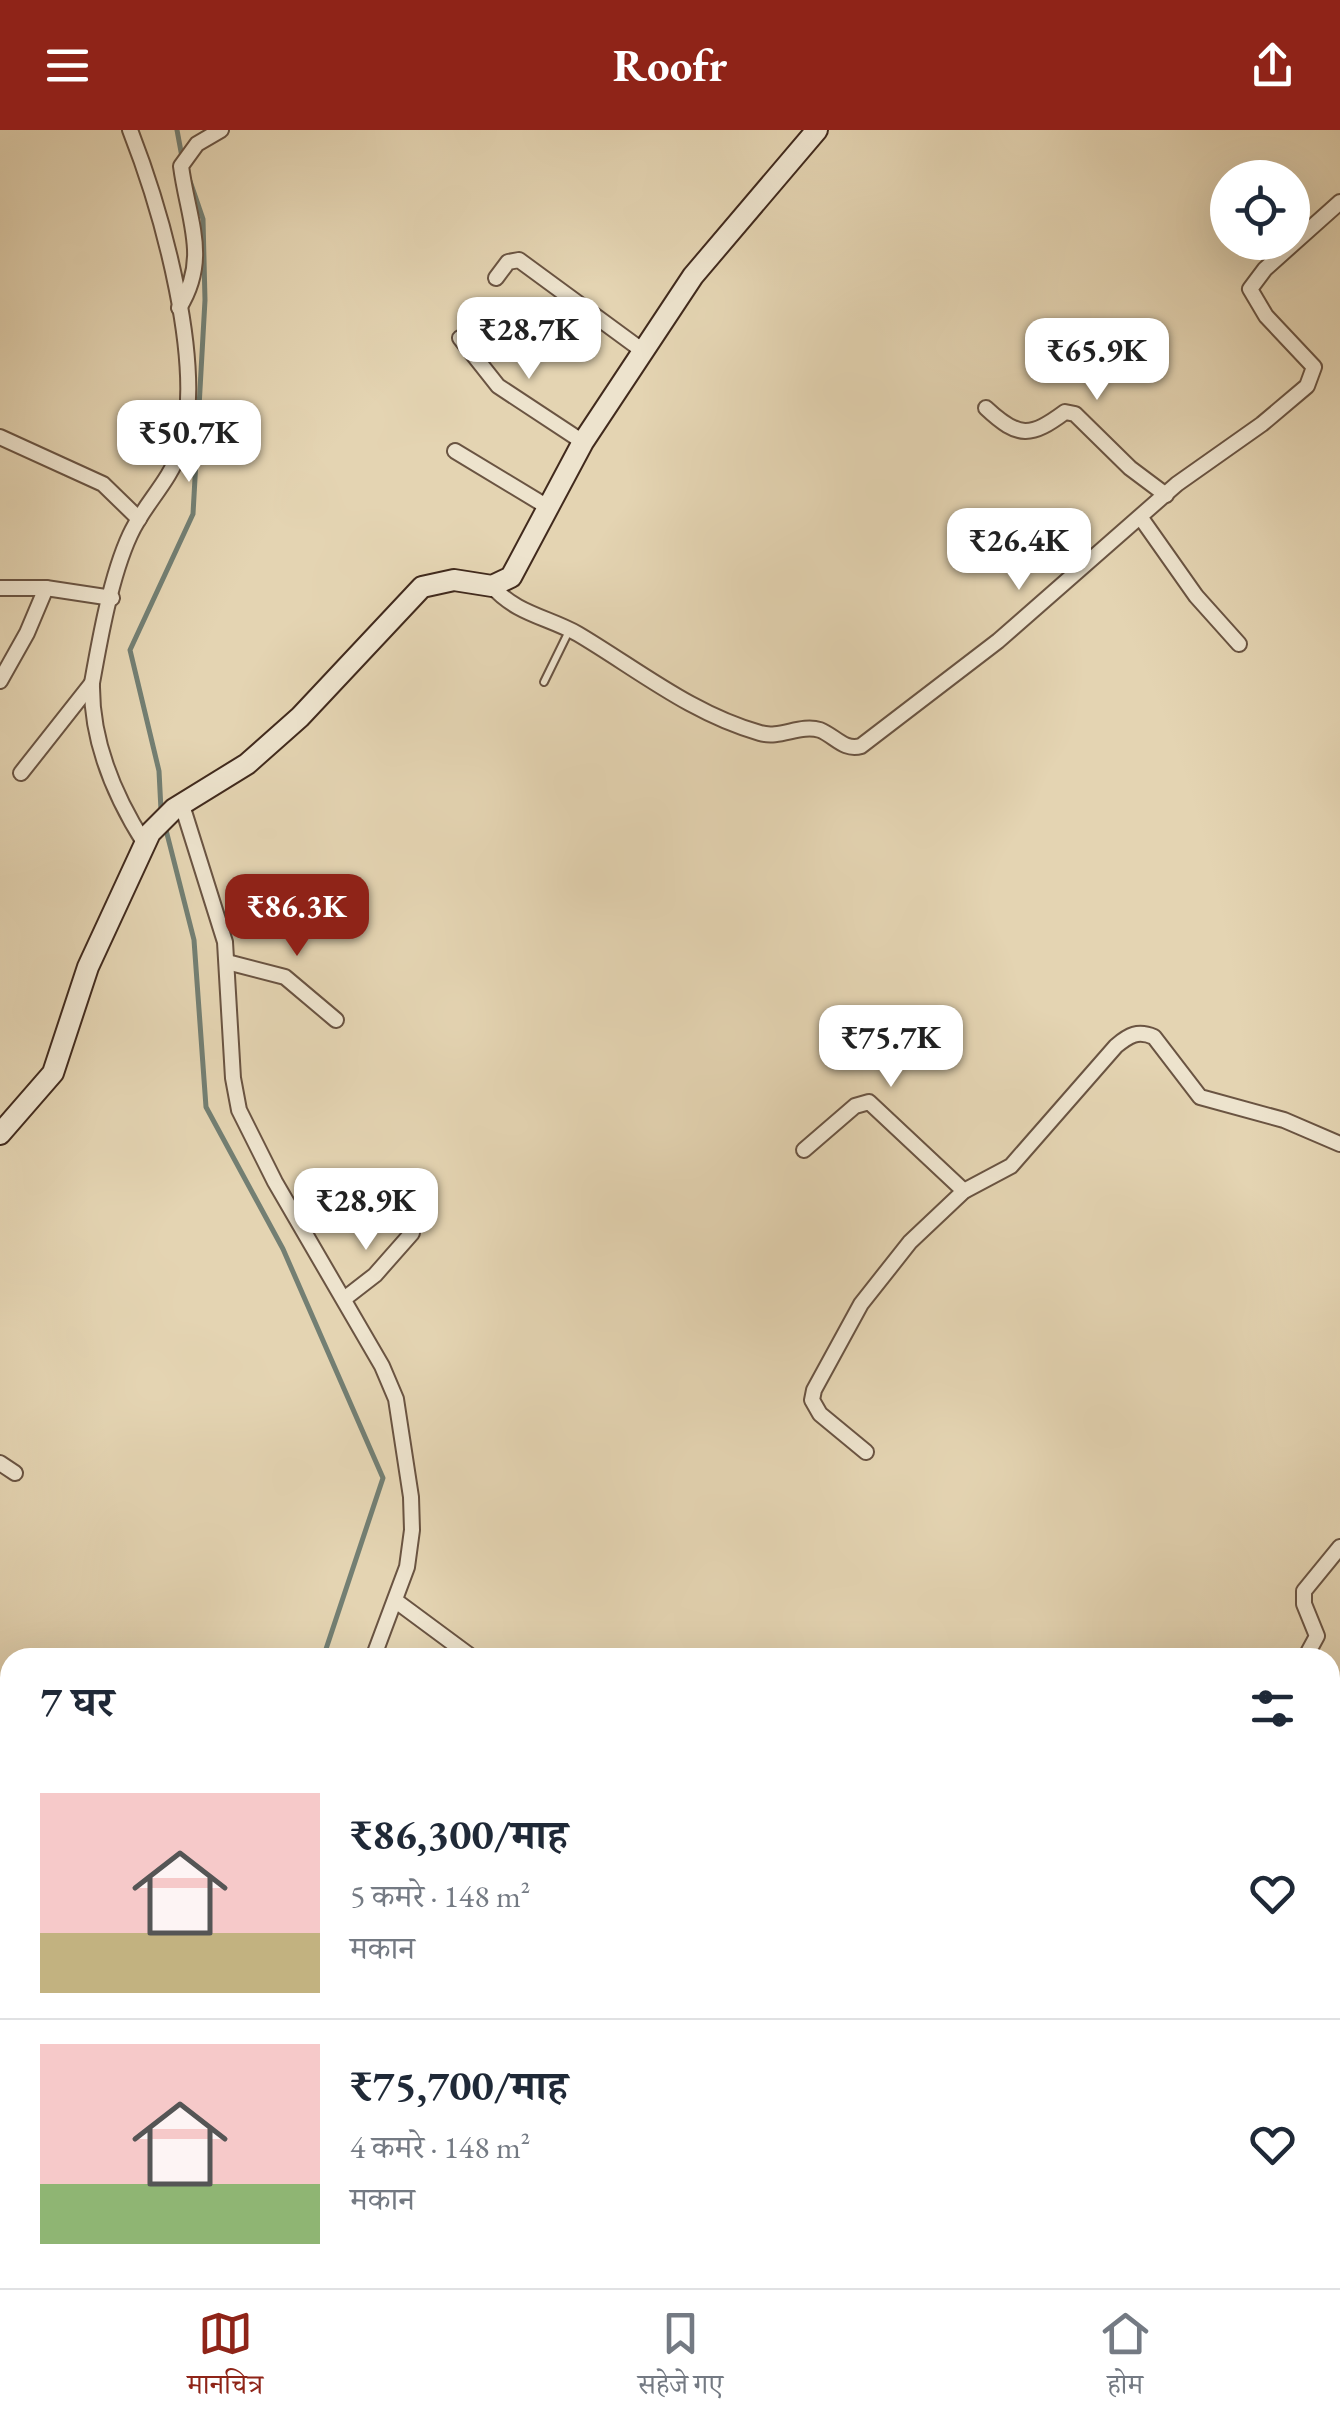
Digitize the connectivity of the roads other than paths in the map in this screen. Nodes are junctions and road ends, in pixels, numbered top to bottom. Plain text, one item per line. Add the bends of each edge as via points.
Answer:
1 (130, 130) edge
2 (221, 130) edge
3 (817, 130) edge
4 (1340, 202) edge
5 (496, 278) dead end
6 (178, 308) junction
7 (460, 338) dead end
8 (643, 351) junction
9 (986, 408) dead end
10 (0, 438) edge
11 (583, 442) junction
12 (454, 450) dead end
13 (1166, 495) junction
14 (546, 506) junction
15 (1141, 518) junction
16 (139, 519) junction
17 (492, 586) junction
18 (0, 588) edge
19 (46, 588) junction
20 (112, 598) junction
21 (569, 630) junction
22 (1239, 644) dead end
23 (0, 681) edge
24 (544, 682) dead end
25 (92, 683) junction
26 (21, 773) dead end
27 (178, 806) junction
28 (148, 838) junction
29 (227, 962) junction
30 (336, 1020) dead end
31 (0, 1134) edge
32 (1340, 1144) edge
33 (804, 1150) dead end
34 (964, 1191) junction
35 (412, 1233) dead end
36 (344, 1300) junction
37 (866, 1452) dead end
38 (0, 1462) edge
39 (14, 1472) dead end
40 (1340, 1547) edge
41 (396, 1601) junction
42 (377, 1648) edge
43 (459, 1648) edge
44 (1310, 1648) edge

1 - 6 street via 164,230
2 - 6 street via 197,144 181,166 197,262
3 - 8 street via 715,248
4 - 13 street via 1250,289 1310,362 1312,380
5 - 8 street via 508,262 519,260
6 - 16 street via 185,433 173,470
7 - 11 street via 498,386
8 - 11 street
9 - 13 street via 1026,431 1047,427 1065,412 1075,414
10 - 16 street via 103,484
11 - 14 street
12 - 14 street
13 - 15 street
14 - 17 street via 520,566
15 - 21 street via 998,642 855,748 819,730 770,736 735,725
15 - 22 street
16 - 20 street
17 - 21 street via 520,610
17 - 27 street via 440,580 422,586 300,718 247,764
18 - 19 street
19 - 20 street
19 - 23 street
20 - 25 street
21 - 24 lane
25 - 26 street
25 - 28 street via 106,762
27 - 28 street
27 - 29 street via 218,912
28 - 31 street via 88,966 54,1073
29 - 30 street via 285,978
29 - 36 street via 239,1110
32 - 34 street via 1200,1097 1163,1046 1137,1033 1116,1046 1011,1166
33 - 34 street via 855,1106 869,1102
34 - 37 street via 882,1276 814,1390 820,1414
35 - 36 street
36 - 41 street via 396,1399 412,1530
38 - 39 street
40 - 44 street via 1304,1590 1317,1636
41 - 42 street
41 - 43 street

